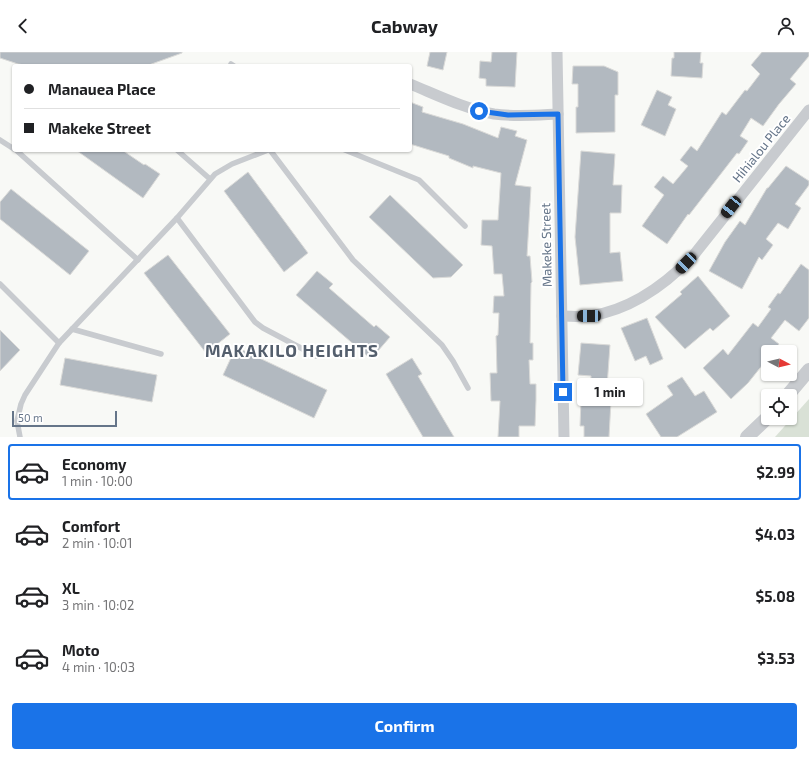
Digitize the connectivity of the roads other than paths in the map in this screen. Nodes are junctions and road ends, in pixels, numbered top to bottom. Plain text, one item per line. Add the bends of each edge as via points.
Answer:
1 (557, 52) edge
2 (412, 85) edge
3 (809, 110) edge
4 (558, 114) junction
5 (0, 140) edge
6 (12, 147) edge
7 (18, 152) edge
8 (179, 152) edge
9 (264, 152) edge
10 (271, 152) edge
11 (350, 152) edge
12 (210, 179) junction
13 (177, 218) junction
14 (465, 226) dead end
15 (138, 260) junction
16 (0, 284) edge
17 (562, 316) junction
18 (72, 329) junction
19 (59, 343) junction
20 (161, 354) dead end
21 (316, 356) dead end
22 (808, 373) edge
23 (468, 388) dead end
24 (793, 389) edge
25 (761, 424) edge
26 (20, 437) edge
27 (564, 437) edge
28 (747, 437) edge

1 - 4 street, Makeke Street
2 - 4 street via 493,114
3 - 17 street, Hihialou Place via 693,256 673,275 646,295 628,304 589,316
4 - 17 street, Makeke Street
5 - 6 lane
7 - 15 lane
8 - 12 lane
9 - 12 lane via 226,167
10 - 23 lane via 353,260 442,345
11 - 14 lane via 419,180
12 - 13 lane
13 - 15 lane
13 - 21 lane via 255,322
15 - 18 lane
16 - 19 lane
17 - 27 street, Makeke Street
18 - 19 lane
18 - 20 lane
19 - 26 lane via 20,404 17,420
22 - 24 street
25 - 28 street

